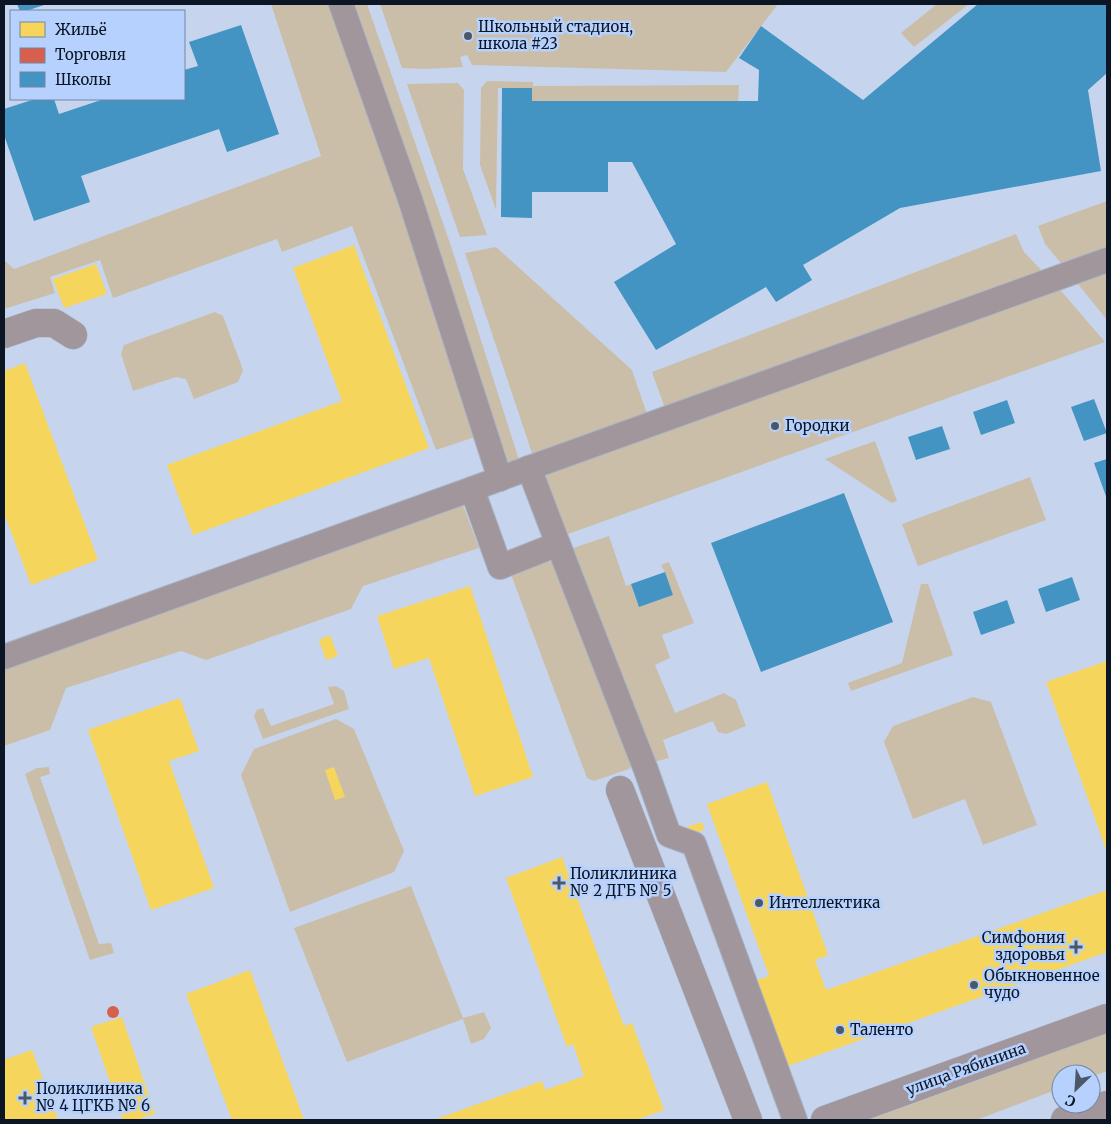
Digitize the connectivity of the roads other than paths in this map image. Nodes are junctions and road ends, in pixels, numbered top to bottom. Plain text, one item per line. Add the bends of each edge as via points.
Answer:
1 (341, 4) edge
2 (1107, 260) edge
3 (4, 334) edge
4 (73, 335) dead end
5 (529, 468) junction
6 (500, 479) junction
7 (472, 489) junction
8 (558, 544) junction
9 (4, 657) edge
10 (620, 790) dead end
11 (1107, 1018) edge
12 (1107, 1105) edge
13 (748, 1120) edge
14 (795, 1120) edge
15 (825, 1120) edge
16 (1065, 1120) edge

1 - 6 street via 410,199
2 - 5 street
3 - 4 street via 36,323 54,323
5 - 6 street
5 - 8 street
6 - 7 street
7 - 8 street via 500,567
7 - 9 street
8 - 14 street via 669,835 694,844
10 - 13 street
11 - 15 street, улица Рябинина
12 - 16 street

